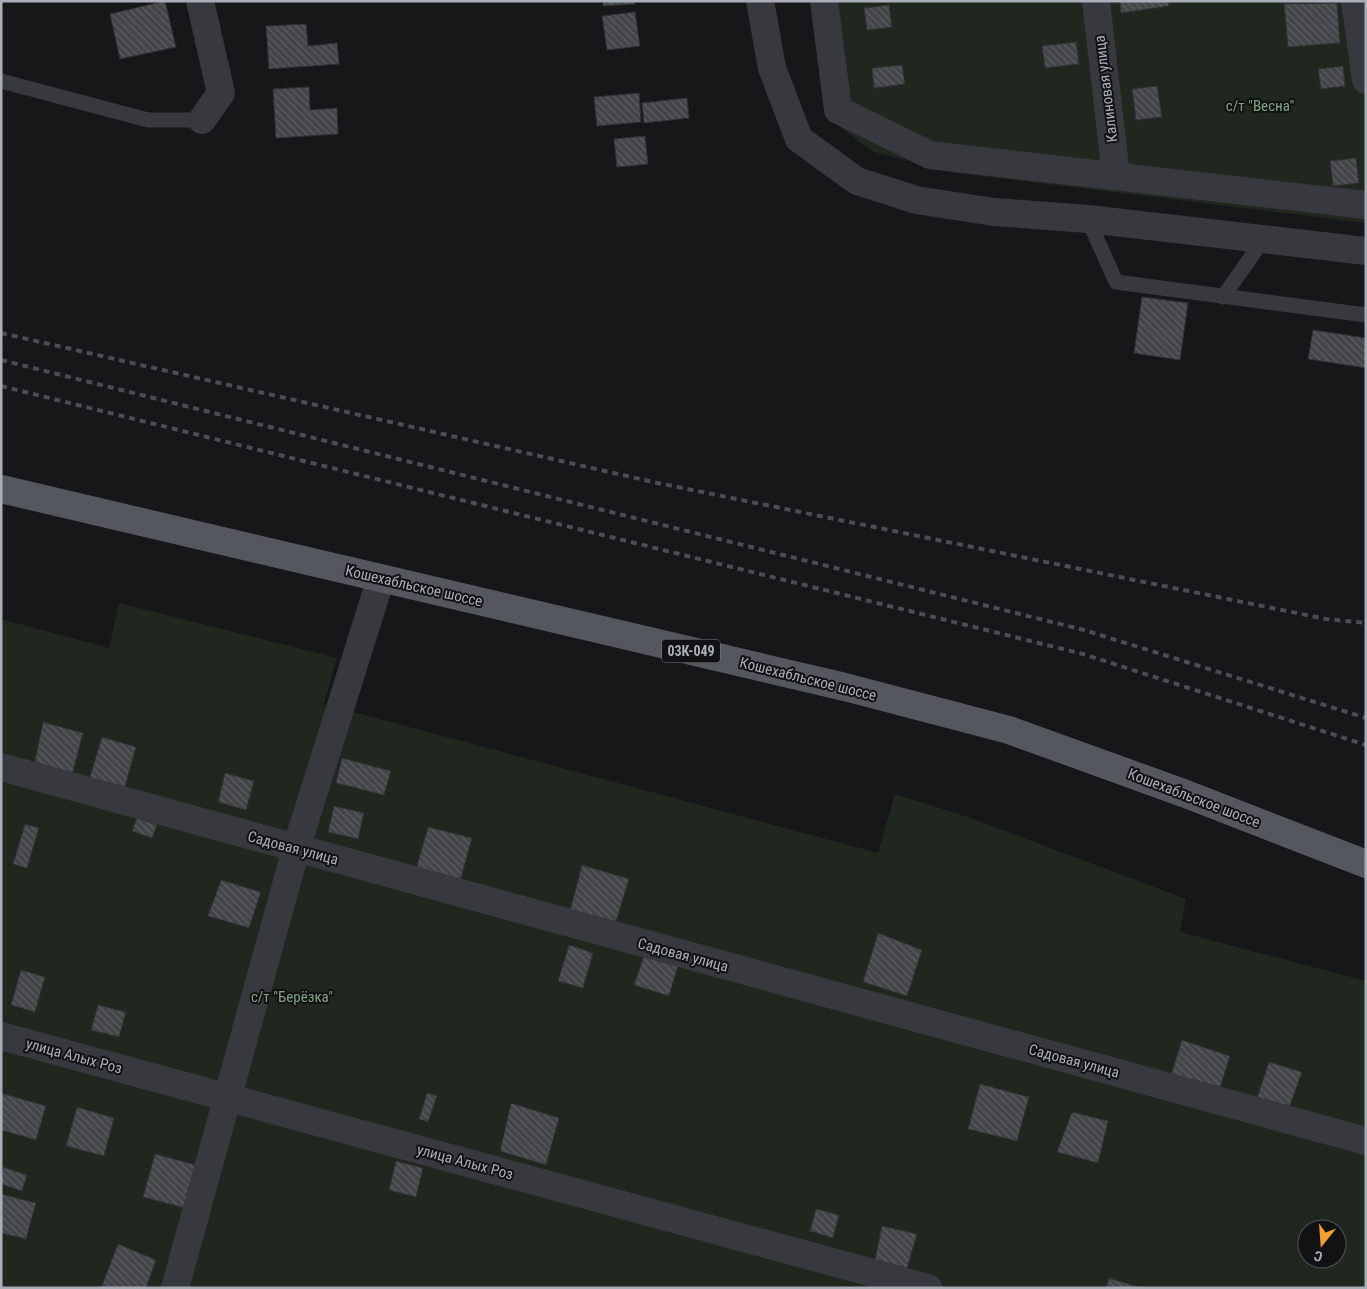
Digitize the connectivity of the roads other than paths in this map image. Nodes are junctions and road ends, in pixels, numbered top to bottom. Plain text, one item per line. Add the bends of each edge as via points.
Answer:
1 (200, 1) edge
2 (760, 1) edge
3 (824, 1) edge
4 (1096, 1) edge
5 (1355, 1) edge
6 (1366, 80) edge
7 (1, 81) edge
8 (202, 120) joint
9 (1116, 176) junction
10 (1366, 205) edge
11 (1088, 219) junction
12 (1263, 240) junction
13 (1366, 251) edge
14 (1223, 297) junction
15 (1366, 315) edge
16 (1, 489) edge
17 (381, 578) junction
18 (1, 767) edge
19 (296, 849) junction
20 (1366, 864) edge
21 (1, 1036) edge
22 (226, 1098) junction
23 (1366, 1141) edge
24 (175, 1288) edge
25 (928, 1288) edge

1 - 8 street via 221,92
2 - 11 street via 772,68 799,139 857,181 916,200 994,212
3 - 9 street via 838,110 930,156
4 - 9 street, Калиновая улица
5 - 6 street
7 - 8 lane via 148,120
9 - 10 street
11 - 12 street
11 - 14 lane via 1116,282
12 - 13 street
12 - 14 lane
14 - 15 lane
16 - 17 main road, Кошехабльское шоссе / 03К-049
17 - 19 street
17 - 20 main road, Кошехабльское шоссе / 03К-049 via 845,687 1009,730
18 - 19 street, Садовая улица
19 - 22 street
19 - 23 street, Садовая улица
21 - 22 street, улица Алых Роз
22 - 24 street
22 - 25 street, улица Алых Роз

